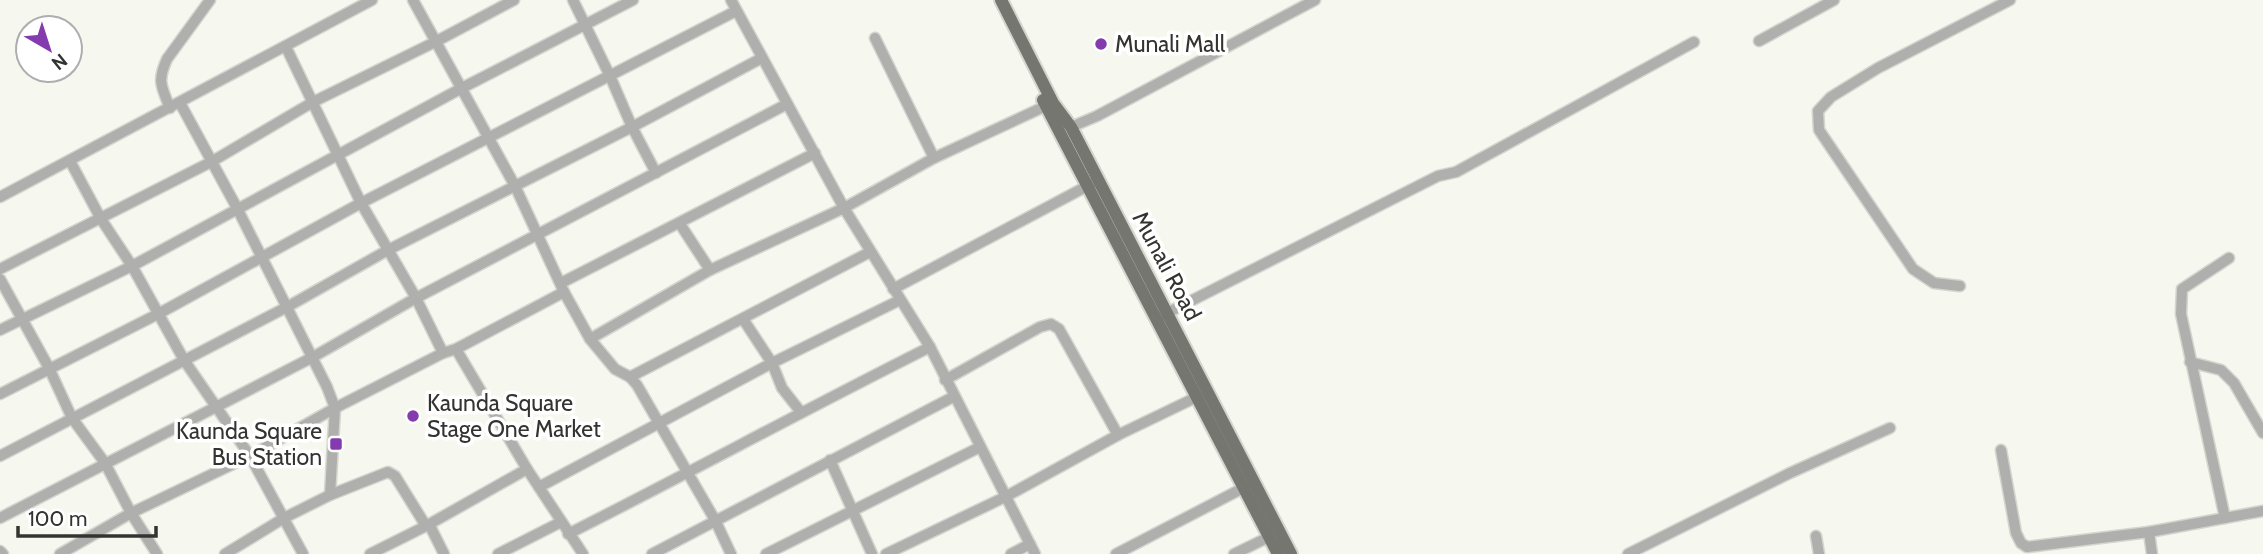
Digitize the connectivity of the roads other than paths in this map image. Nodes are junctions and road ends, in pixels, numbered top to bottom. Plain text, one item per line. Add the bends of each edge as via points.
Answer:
1 (210, 0) edge
2 (372, 0) edge
3 (413, 0) edge
4 (514, 0) edge
5 (573, 0) edge
6 (633, 0) edge
7 (730, 0) edge
8 (992, 0) edge
9 (1001, 0) edge
10 (1315, 0) edge
11 (1834, 0) edge
12 (2010, 0) edge
13 (736, 11) junction
14 (585, 26) junction
15 (875, 38) dead end
16 (1759, 41) dead end
17 (1694, 42) dead end
18 (435, 43) junction
19 (286, 47) junction
20 (762, 58) junction
21 (610, 76) junction
22 (462, 88) junction
23 (313, 102) junction
24 (787, 104) junction
25 (1050, 104) junction
26 (175, 105) junction
27 (632, 127) junction
28 (1071, 127) junction
29 (488, 137) junction
30 (815, 153) junction
31 (337, 154) junction
32 (934, 158) junction
33 (70, 161) junction
34 (211, 162) junction
35 (656, 173) junction
36 (1093, 183) junction
37 (514, 186) junction
38 (0, 197) edge
39 (361, 203) junction
40 (237, 208) junction
41 (844, 208) junction
42 (101, 219) junction
43 (680, 224) junction
44 (539, 236) junction
45 (388, 250) junction
46 (870, 252) junction
47 (261, 256) junction
48 (2229, 258) dead end
49 (132, 266) junction
50 (0, 269) edge
51 (710, 270) junction
52 (0, 279) edge
53 (1960, 286) dead end
54 (562, 288) junction
55 (893, 289) junction
56 (416, 298) junction
57 (900, 300) junction
58 (287, 307) junction
59 (158, 314) junction
60 (1162, 315) junction
61 (22, 318) junction
62 (743, 319) junction
63 (0, 330) edge
64 (590, 338) junction
65 (930, 347) junction
66 (456, 349) junction
67 (443, 353) junction
68 (313, 357) junction
69 (184, 360) junction
70 (2190, 362) junction
71 (772, 363) junction
72 (49, 369) junction
73 (630, 377) junction
74 (945, 380) junction
75 (0, 394) edge
76 (1203, 395) junction
77 (953, 397) junction
78 (215, 406) junction
79 (335, 408) junction
80 (800, 411) junction
81 (72, 418) junction
82 (661, 423) junction
83 (1890, 428) dead end
84 (2263, 433) edge
85 (1118, 435) junction
86 (980, 447) junction
87 (2001, 450) dead end
88 (0, 456) edge
89 (250, 456) junction
90 (830, 460) junction
91 (105, 463) junction
92 (527, 469) junction
93 (689, 473) junction
94 (1249, 485) junction
95 (539, 487) junction
96 (330, 495) junction
97 (1005, 497) junction
98 (853, 511) junction
99 (2263, 511) edge
100 (131, 513) junction
101 (0, 518) edge
102 (284, 518) junction
103 (2225, 518) junction
104 (715, 520) junction
105 (561, 522) junction
106 (427, 525) junction
107 (2149, 532) junction
108 (568, 534) junction
109 (1816, 536) dead end
110 (1269, 537) junction
111 (1032, 549) edge
112 (60, 554) edge
113 (157, 554) edge
114 (225, 554) edge
115 (303, 554) edge
116 (370, 554) edge
117 (444, 554) edge
118 (498, 554) edge
119 (583, 554) edge
120 (652, 554) edge
121 (731, 554) edge
122 (766, 554) edge
123 (872, 554) edge
124 (886, 554) edge
125 (1011, 554) edge
126 (1116, 554) edge
127 (1234, 554) edge
128 (1278, 554) edge
129 (1292, 554) edge
130 (1628, 554) edge
131 (1819, 554) edge
132 (2152, 554) edge

1 - 26 street via 160,76 160,85
2 - 19 street
3 - 18 street
4 - 18 street
5 - 14 street
6 - 14 street
7 - 13 street
8 - 25 main road, Munali Road
9 - 25 main road, Munali Road
10 - 28 street
11 - 16 street
12 - 53 street via 1878,68 1831,97 1818,111 1819,130 1913,269 1934,283
13 - 20 street
13 - 21 street
14 - 21 street
14 - 22 street
15 - 32 street
17 - 60 street via 1456,172 1438,176
18 - 22 street
18 - 23 street
19 - 23 street
19 - 26 street
20 - 24 street
20 - 27 street
21 - 27 street
21 - 29 street
22 - 29 street
22 - 31 street
23 - 31 street
23 - 34 street
24 - 30 street
24 - 35 street
25 - 28 main road, Munali Road
25 - 32 street
25 - 36 main road, Munali Road
26 - 33 street
26 - 34 street
27 - 35 street
27 - 37 street
28 - 36 main road, Munali Road
29 - 37 street
29 - 39 street
30 - 41 street
30 - 43 street
31 - 39 street
31 - 40 street
32 - 41 street
33 - 38 street
33 - 42 street
34 - 40 street
34 - 42 street
35 - 44 street
36 - 55 street
36 - 60 main road, Munali Road
37 - 44 street
37 - 45 street
39 - 45 street
39 - 47 street
40 - 47 street
40 - 49 street
41 - 46 street
41 - 51 street
42 - 49 street
42 - 50 street
43 - 51 street
43 - 54 street
44 - 54 street
44 - 56 street
45 - 56 street
45 - 58 street
46 - 55 street
46 - 62 street
47 - 58 street
47 - 59 street
48 - 70 street via 2182,289 2181,314
49 - 59 street
49 - 61 street
51 - 64 street
52 - 61 street
54 - 64 street
54 - 66 street
55 - 57 street
56 - 67 street
56 - 68 street
57 - 65 street
57 - 71 street
58 - 68 street
58 - 69 street
59 - 69 street
59 - 72 street
60 - 76 main road, Munali Road
61 - 63 street
61 - 72 street
62 - 71 street
62 - 73 street
64 - 73 street via 615,369
65 - 74 street
65 - 80 street
66 - 67 street
66 - 92 street
67 - 79 street
68 - 78 street
68 - 79 street
69 - 78 street
69 - 81 street
70 - 84 street via 2221,370 2234,383
70 - 103 street
71 - 80 street via 782,388
71 - 82 street
72 - 75 street
72 - 81 street
73 - 82 street
74 - 77 street
74 - 85 street via 1051,324 1059,329
76 - 85 street
76 - 94 main road, Munali Road
77 - 86 street
77 - 90 street
78 - 89 street
78 - 91 street
79 - 89 street
79 - 96 street
80 - 93 street
81 - 88 street
81 - 91 street
82 - 93 street
82 - 95 street
83 - 130 street
85 - 97 street
86 - 97 street
86 - 98 street
87 - 107 street via 2016,533 2027,547
89 - 100 street
89 - 102 street
90 - 98 street
90 - 104 street
91 - 100 street
91 - 101 street
92 - 95 street
92 - 106 street
93 - 104 street
93 - 108 street
94 - 110 main road, Munali Road
94 - 126 street
94 - 129 main road, Munali Road
95 - 105 street
96 - 102 street
96 - 106 street via 388,471 396,476
97 - 111 street
97 - 124 street
98 - 122 street
98 - 123 street
99 - 103 street
100 - 112 street
100 - 113 street
102 - 114 street
102 - 115 street
103 - 107 street
104 - 120 street
104 - 121 street
105 - 108 street
105 - 118 street
106 - 116 street
106 - 117 street
107 - 132 street
108 - 119 street
109 - 131 street
110 - 127 street
110 - 128 main road, Munali Road
111 - 125 street

